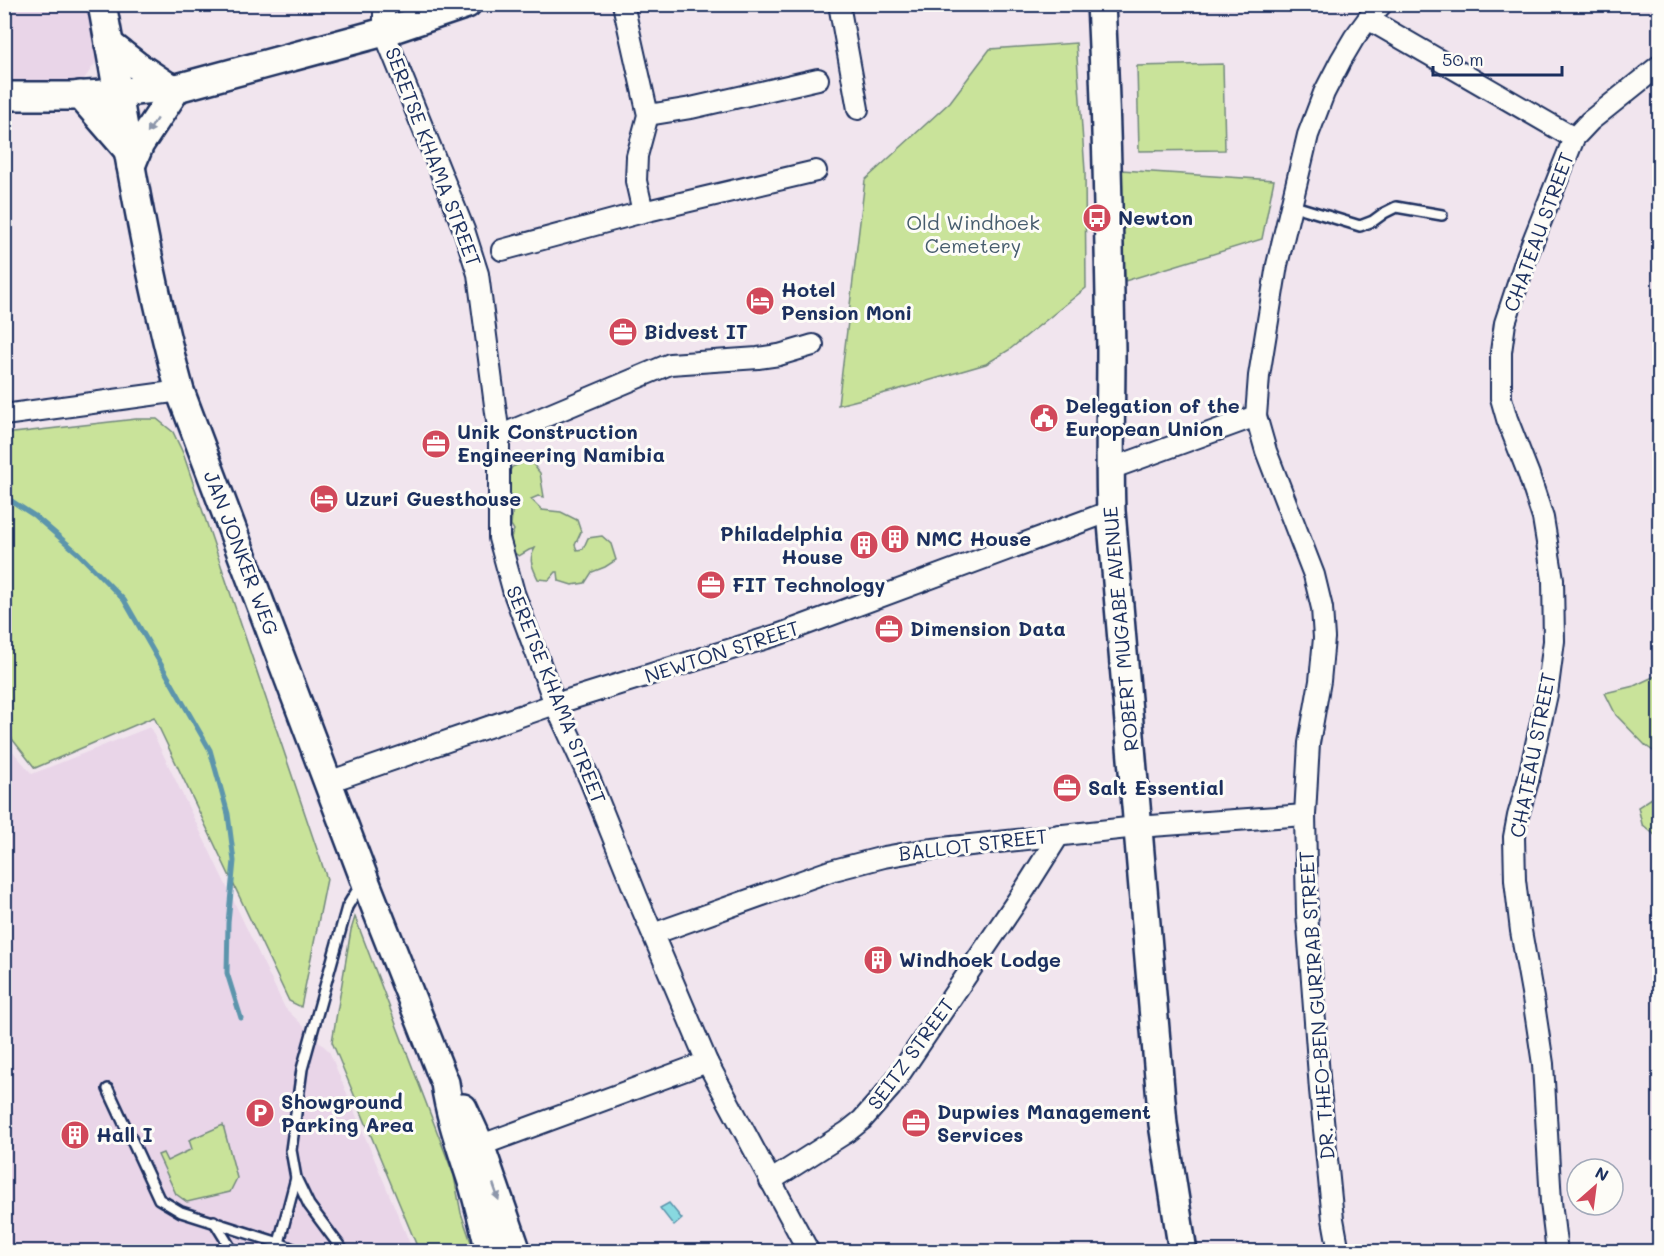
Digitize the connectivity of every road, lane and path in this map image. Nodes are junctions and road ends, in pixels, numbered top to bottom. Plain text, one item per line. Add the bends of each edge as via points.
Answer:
1 (102, 4) edge
2 (384, 4) edge
3 (467, 4) edge
4 (623, 4) edge
5 (839, 4) edge
6 (1101, 4) edge
7 (1382, 4) edge
8 (1368, 19) junction
9 (384, 32) junction
10 (110, 46) junction
11 (1659, 65) edge
12 (818, 79) dead end
13 (173, 87) junction
14 (118, 93) junction
15 (4, 96) edge
16 (76, 96) junction
17 (858, 109) dead end
18 (648, 115) junction
19 (1574, 138) junction
20 (129, 158) junction
21 (816, 171) dead end
22 (1291, 205) junction
23 (643, 212) junction
24 (1442, 215) dead end
25 (502, 250) dead end
26 (813, 345) dead end
27 (180, 391) junction
28 (4, 415) edge
29 (1256, 416) junction
30 (500, 436) junction
31 (1110, 469) junction
32 (1111, 511) junction
33 (555, 704) junction
34 (328, 782) junction
35 (1305, 815) junction
36 (1137, 827) junction
37 (1059, 835) junction
38 (364, 878) junction
39 (653, 934) junction
40 (707, 1062) junction
41 (108, 1089) dead end
42 (471, 1149) junction
43 (296, 1178) junction
44 (770, 1181) junction
45 (214, 1221) junction
46 (278, 1247) edge
47 (233, 1251) edge
48 (300, 1251) edge
49 (344, 1251) edge
50 (490, 1251) edge
51 (517, 1251) edge
52 (809, 1251) edge
53 (1183, 1251) edge
54 (1339, 1251) edge
55 (1557, 1251) edge

1 - 10 main road, JAN JONKER WEG
2 - 9 street, SERETSE KHAMA STREET
3 - 9 main road
4 - 18 street
5 - 17 street
6 - 31 main road, ROBERT MUGABE AVENUE via 1109,215
7 - 8 street, DR. THEO-BEN GURIRAB STREET
8 - 19 street
8 - 22 street, DR. THEO-BEN GURIRAB STREET via 1324,93 1308,135
9 - 13 main road
9 - 30 street, SERETSE KHAMA STREET via 478,274
10 - 13 main road
10 - 14 main road, JAN JONKER WEG
10 - 16 main road
11 - 19 street, CHATEAU STREET
12 - 18 street
13 - 14 main road
13 -> 20 main road
14 - 16 main road
14 - 20 main road, JAN JONKER WEG
15 - 16 main road
16 - 20 main road
18 - 23 street via 636,165
19 - 55 street, CHATEAU STREET via 1513,297 1505,323 1500,374 1507,419 1543,518 1553,579 1554,641 1547,694 1514,837 1521,931 1543,1064
20 - 27 main road, JAN JONKER WEG via 163,329
21 - 23 street
22 - 24 lane via 1360,226 1396,207
22 - 29 street, DR. THEO-BEN GURIRAB STREET via 1277,265
23 - 25 street
26 - 30 street via 769,356 670,364
27 - 28 street
27 - 34 main road, JAN JONKER WEG
29 - 31 street
29 - 35 street, DR. THEO-BEN GURIRAB STREET via 1314,575 1322,608 1320,681 1309,743
30 - 33 street, SERETSE KHAMA STREET via 499,538 514,593
31 - 32 main road, ROBERT MUGABE AVENUE
32 - 33 street, NEWTON STREET via 780,634
32 - 36 main road, ROBERT MUGABE AVENUE
33 - 34 street, NEWTON STREET
33 - 39 street, SERETSE KHAMA STREET
34 - 38 main road, JAN JONKER WEG
35 - 36 street, BALLOT STREET
35 - 54 street, DR. THEO-BEN GURIRAB STREET via 1306,914 1317,1059
36 - 37 street, BALLOT STREET
36 - 53 main road, ROBERT MUGABE AVENUE via 1162,1124
37 - 39 street, BALLOT STREET via 924,850 860,862
37 - 44 street, SEITZ STREET via 880,1100 847,1132
38 - 42 main road, JAN JONKER WEG via 445,1083 448,1104
38 - 43 lane via 347,907 302,1069 291,1150
39 - 40 street, SERETSE KHAMA STREET
40 - 42 street
40 - 44 street, SERETSE KHAMA STREET
41 - 45 lane via 159,1199 181,1212
42 - 50 main road, JAN JONKER WEG via 474,1190
42 -> 51 main road, JAN JONKER WEG
43 - 46 lane
43 - 49 lane via 309,1205
44 - 52 street, SERETSE KHAMA STREET
45 - 46 lane
45 - 47 lane
46 - 48 lane

